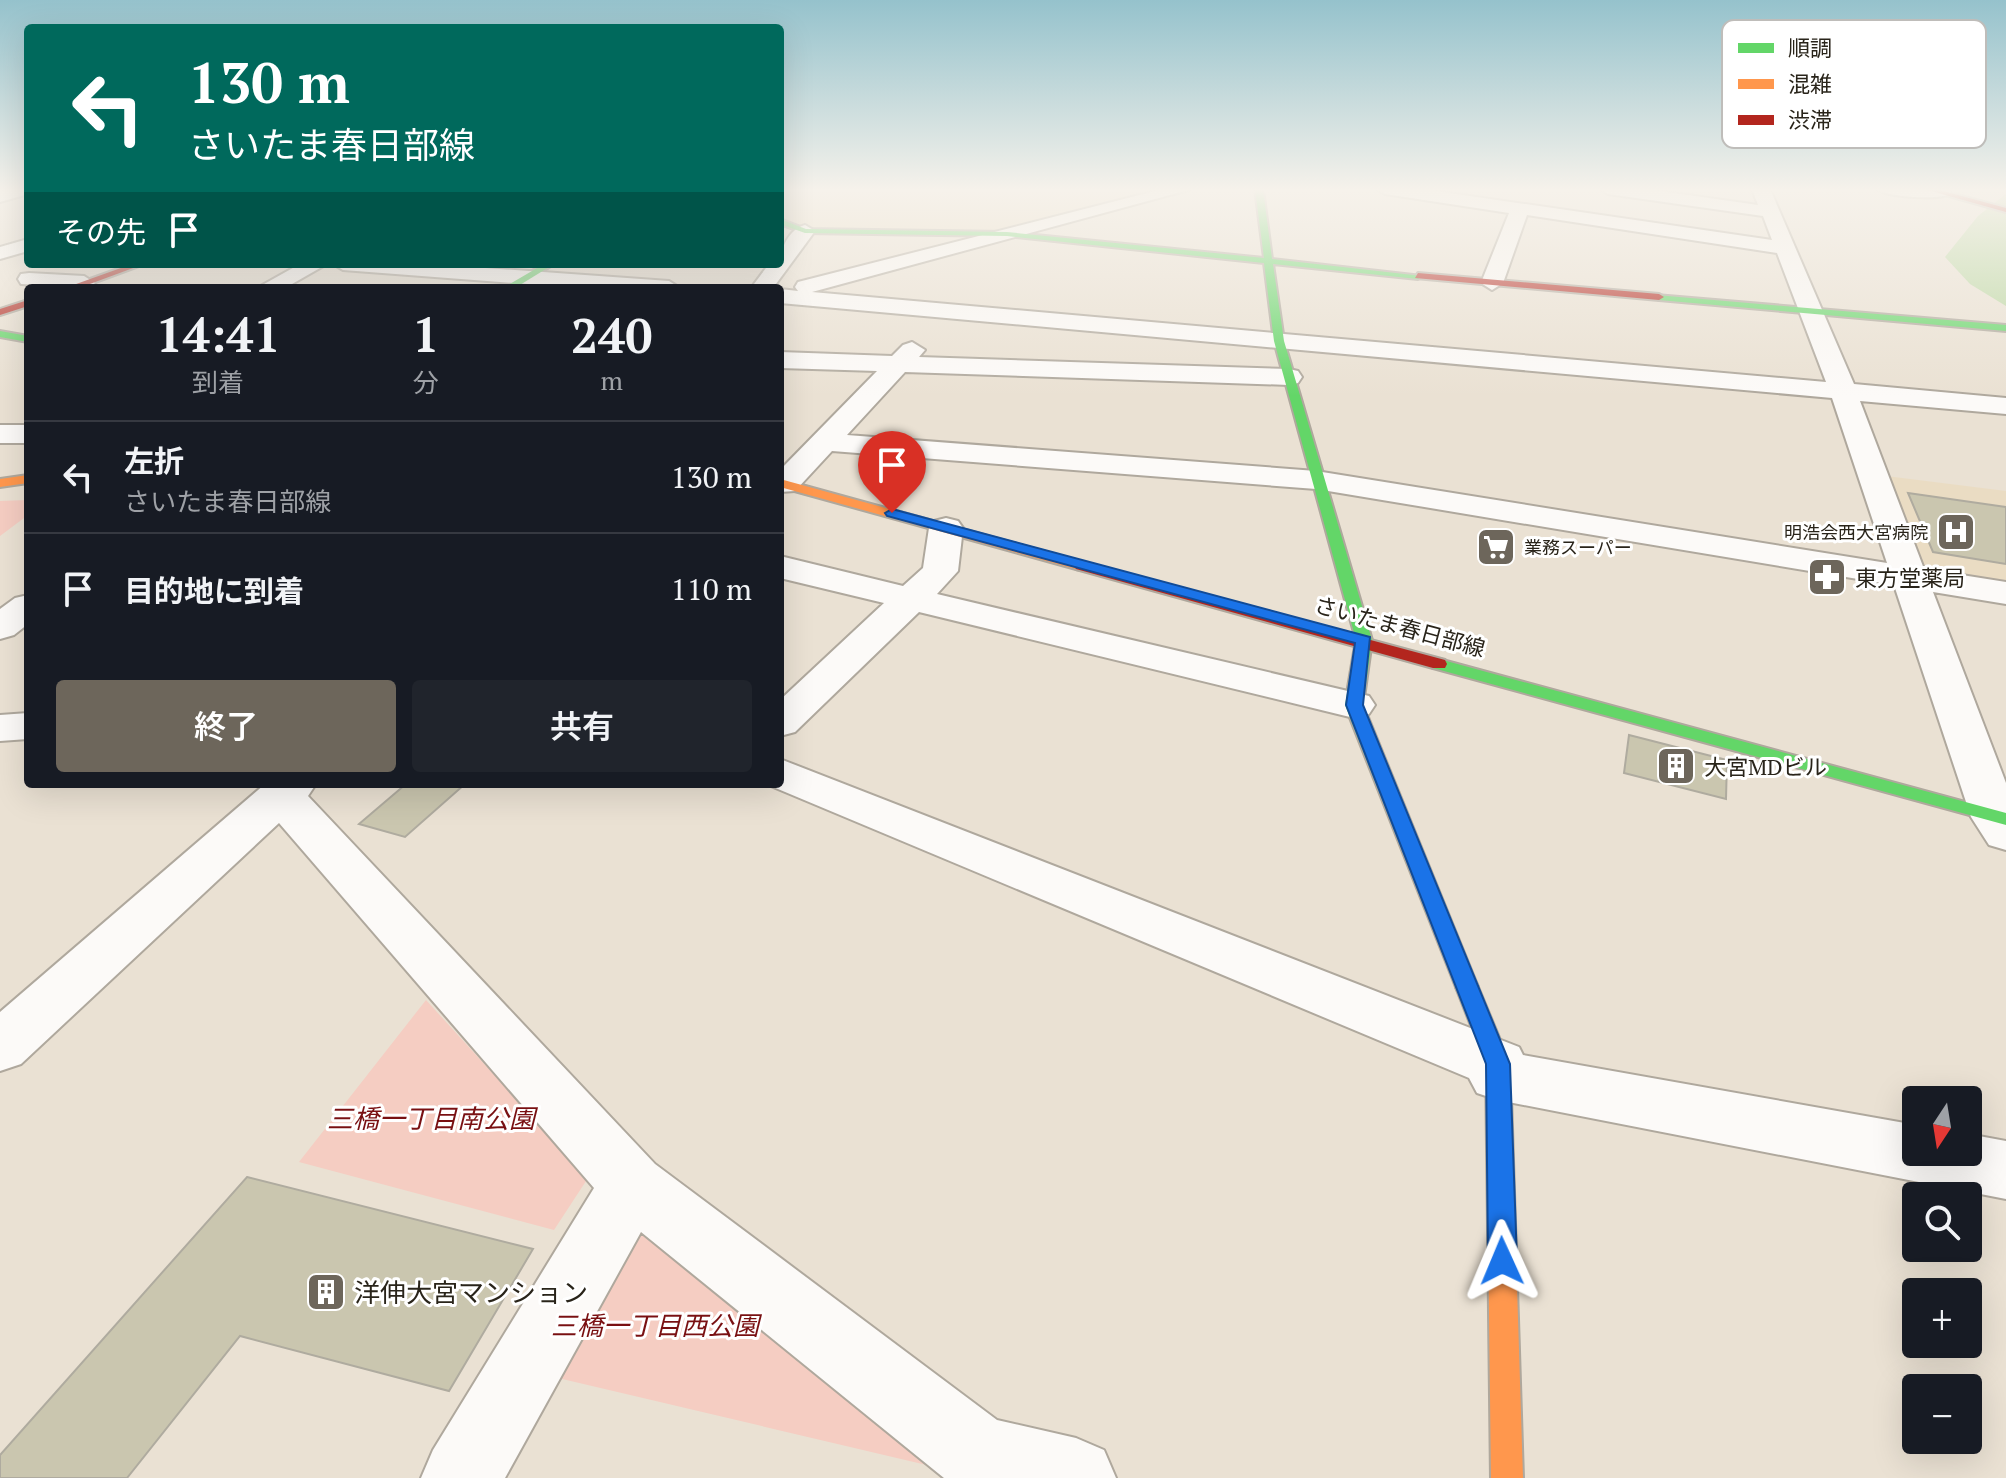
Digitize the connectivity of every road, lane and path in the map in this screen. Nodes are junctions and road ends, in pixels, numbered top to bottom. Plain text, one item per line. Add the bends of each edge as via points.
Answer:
1 (918, 258) edge
2 (1224, 258) edge
3 (1268, 258) edge
4 (1501, 258) edge
5 (1790, 258) edge
6 (1269, 263) junction
7 (129, 268) edge
8 (309, 268) edge
9 (393, 268) edge
10 (543, 268) edge
11 (777, 268) edge
12 (406, 269) junction
13 (29, 279) dead end
14 (517, 283) edge
15 (1492, 283) junction
16 (63, 284) edge
17 (83, 284) edge
18 (276, 284) edge
19 (373, 284) edge
20 (547, 284) edge
21 (765, 284) edge
22 (784, 294) edge
23 (784, 295) edge
24 (24, 304) edge
25 (949, 311) junction
26 (0, 312) edge
27 (1813, 312) junction
28 (2006, 328) edge
29 (0, 334) edge
30 (24, 338) edge
31 (1279, 341) junction
32 (784, 360) edge
33 (899, 364) junction
34 (1289, 377) junction
35 (1843, 391) junction
36 (2006, 406) edge
37 (0, 434) edge
38 (24, 434) edge
39 (824, 442) junction
40 (24, 480) edge
41 (1316, 480) junction
42 (784, 482) edge
43 (0, 483) edge
44 (784, 485) edge
45 (946, 528) junction
46 (784, 568) edge
47 (1910, 577) junction
48 (2006, 593) edge
49 (911, 598) junction
50 (24, 609) edge
51 (0, 627) edge
52 (1364, 640) junction
53 (1354, 705) junction
54 (784, 719) edge
55 (24, 726) edge
56 (0, 728) edge
57 (784, 775) edge
58 (287, 790) edge
59 (2002, 823) edge
60 (0, 1047) edge
61 (1498, 1069) junction
62 (2006, 1170) edge
63 (632, 1185) junction
64 (461, 1478) edge
65 (1076, 1478) edge
66 (1507, 1478) edge

1 - 22 street
2 - 6 main road
3 - 6 main road
4 - 15 street
5 - 27 street
6 - 15 main road
6 - 31 main road
7 - 17 main road
8 - 18 street
9 - 12 street
10 - 14 main road
11 - 21 street
12 - 14 street
12 - 19 street
13 - 16 street
14 - 20 street
15 - 27 main road
23 - 25 street
24 - 26 main road
25 - 31 street
25 - 33 street
27 - 28 main road
27 - 35 street
29 - 30 main road
31 - 34 main road
31 - 35 street
32 - 33 street
33 - 34 street
33 - 39 street
34 - 41 main road
35 - 36 street
35 - 47 street
37 - 38 street
39 - 41 street
39 - 42 street
40 - 43 main road
41 - 47 street
41 - 52 main road
44 - 45 main road, さいたま春日部線
45 - 49 street via 940,571
45 - 52 main road, さいたま春日部線
46 - 49 street
47 - 48 street
47 - 59 street
49 - 53 street
49 - 54 street
50 - 51 street
52 - 53 main road
52 - 59 main road, さいたま春日部線
53 - 61 main road
55 - 56 street
57 - 61 street
58 - 60 street
58 - 63 street
61 - 62 street
61 - 66 main road
63 - 64 street
63 - 65 street via 979,1456

